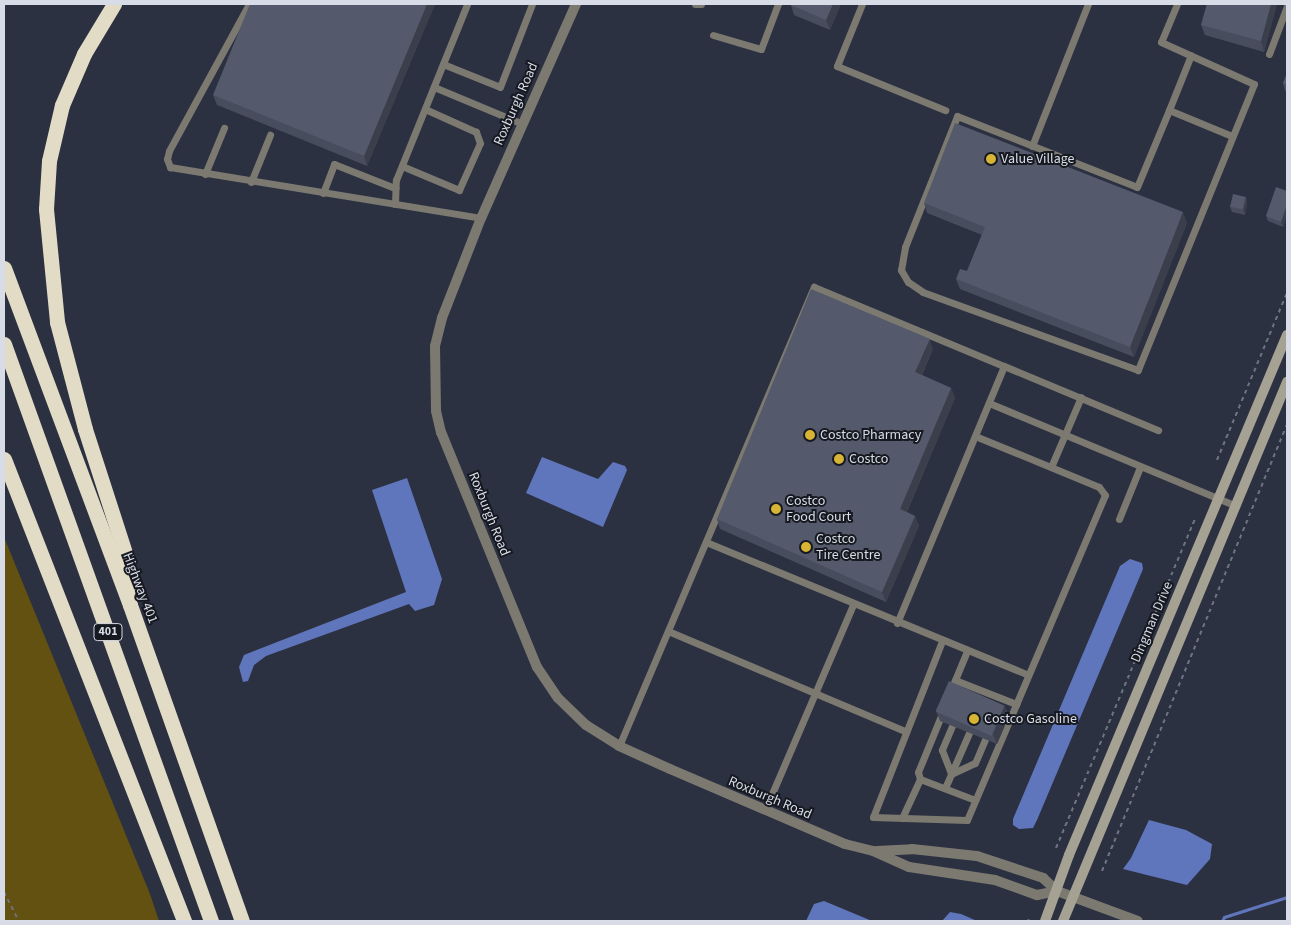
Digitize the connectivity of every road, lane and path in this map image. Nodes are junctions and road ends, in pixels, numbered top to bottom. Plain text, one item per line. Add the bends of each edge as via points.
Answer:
1 (114, 4) edge
2 (248, 4) edge
3 (467, 4) edge
4 (532, 4) edge
5 (576, 4) edge
6 (695, 4) edge
7 (701, 4) edge
8 (778, 4) edge
9 (862, 4) edge
10 (1088, 4) edge
11 (1177, 4) edge
12 (1287, 6) edge
13 (714, 35) dead end
14 (1269, 54) dead end
15 (1191, 55) junction
16 (443, 64) junction
17 (434, 87) junction
18 (425, 109) junction
19 (945, 110) dead end
20 (1169, 110) junction
21 (523, 124) junction
22 (224, 128) dead end
23 (270, 135) dead end
24 (1232, 136) junction
25 (1032, 146) junction
26 (402, 166) junction
27 (205, 174) junction
28 (251, 182) junction
29 (395, 188) junction
30 (323, 193) junction
31 (395, 204) junction
32 (481, 218) junction
33 (4, 268) edge
34 (1287, 293) edge
35 (1287, 335) edge
36 (4, 344) edge
37 (1004, 366) junction
38 (1287, 382) edge
39 (1081, 397) junction
40 (989, 403) junction
41 (1287, 425) edge
42 (1158, 430) dead end
43 (1065, 435) junction
44 (975, 436) junction
45 (4, 459) edge
46 (1218, 460) dead end
47 (1051, 467) junction
48 (1140, 467) junction
49 (1220, 499) junction
50 (1236, 506) junction
51 (1119, 519) dead end
52 (1195, 519) dead end
53 (706, 542) junction
54 (130, 605) junction
55 (852, 605) junction
56 (897, 623) junction
57 (668, 631) junction
58 (942, 641) junction
59 (967, 651) junction
60 (1028, 675) junction
61 (955, 680) junction
62 (969, 686) junction
63 (815, 694) junction
64 (964, 697) edge
65 (1016, 704) junction
66 (952, 726) edge
67 (905, 731) junction
68 (968, 733) edge
69 (985, 739) edge
70 (619, 746) junction
71 (951, 774) junction
72 (920, 779) junction
73 (945, 788) junction
74 (976, 800) junction
75 (765, 810) junction
76 (902, 818) junction
77 (1056, 848) dead end
78 (873, 851) junction
79 (1102, 871) dead end
80 (1057, 891) junction
81 (4, 892) edge
82 (1074, 897) junction
83 (19, 921) edge
84 (184, 921) edge
85 (211, 921) edge
86 (242, 921) edge
87 (1045, 921) edge
88 (1064, 921) edge
89 (1138, 921) edge

1 - 54 highway via 84,54 62,105 49,161 46,209 58,322 85,429 126,556
2 - 27 lane via 167,159 170,167 176,170
3 - 16 lane
4 - 16 lane via 500,87
5 - 21 street, Roxburgh Road
6 - 7 lane
8 - 13 lane via 761,48
9 - 19 lane via 837,66
10 - 25 lane
11 - 15 lane via 1161,42
12 - 14 lane
15 - 20 lane
15 - 24 lane via 1254,84
16 - 17 lane
17 - 18 lane
17 - 21 lane
18 - 26 lane
18 - 26 lane via 476,132 480,143 459,190
20 - 24 lane
20 - 25 lane via 1136,187
21 - 32 street, Roxburgh Road
22 - 27 lane
23 - 28 lane
24 - 25 lane via 1138,370 923,292 908,282 901,270 905,247 957,116
26 - 29 lane
27 - 28 lane
28 - 30 lane
29 - 30 lane via 334,164
29 - 31 lane
30 - 31 lane
31 - 32 lane
32 - 70 street, Roxburgh Road via 442,318 435,346 436,410 441,432 537,667 558,698 586,725
33 - 54 highway, Highway 401 / 401
34 - 46 path
35 - 49 main road, Dingman Drive
36 - 85 highway, 401
37 - 39 lane
37 - 40 lane
37 - 53 lane via 814,287
38 - 50 main road
39 - 42 lane
39 - 43 lane
40 - 43 lane
40 - 44 lane
41 - 79 path
43 - 47 lane
43 - 48 lane
44 - 47 lane
44 - 56 lane
45 - 84 highway
47 - 60 lane via 1099,487 1105,495
48 - 49 lane
48 - 51 lane
49 - 50 lane
49 - 80 main road, Dingman Drive via 1069,855
50 - 82 main road
52 - 77 path
53 - 55 lane
53 - 57 lane
54 - 86 highway, Highway 401 / 401
55 - 56 lane
55 - 63 lane
56 - 58 lane
57 - 63 lane
57 - 70 lane
58 - 59 lane
58 - 67 lane
59 - 60 lane
59 - 61 lane
60 - 65 lane
61 - 62 lane
61 - 72 lane via 918,772
62 - 64 lane
62 - 65 lane via 1001,702
63 - 67 lane
63 - 75 lane
65 - 74 lane
66 - 71 lane via 942,750
67 - 76 lane via 873,817
68 - 71 lane
69 - 71 lane via 975,763
70 - 75 street, Roxburgh Road
71 - 73 lane
72 - 73 lane
72 - 76 lane
73 - 74 lane
74 - 76 lane via 967,820
75 - 78 street, Roxburgh Road via 845,844
78 - 80 street, Roxburgh Road via 909,866 995,880 1037,895
78 - 80 street, Roxburgh Road via 912,849 977,856 1044,878
80 - 82 street
80 - 87 main road, Dingman Drive
81 - 83 path
82 - 88 main road
82 - 89 street

